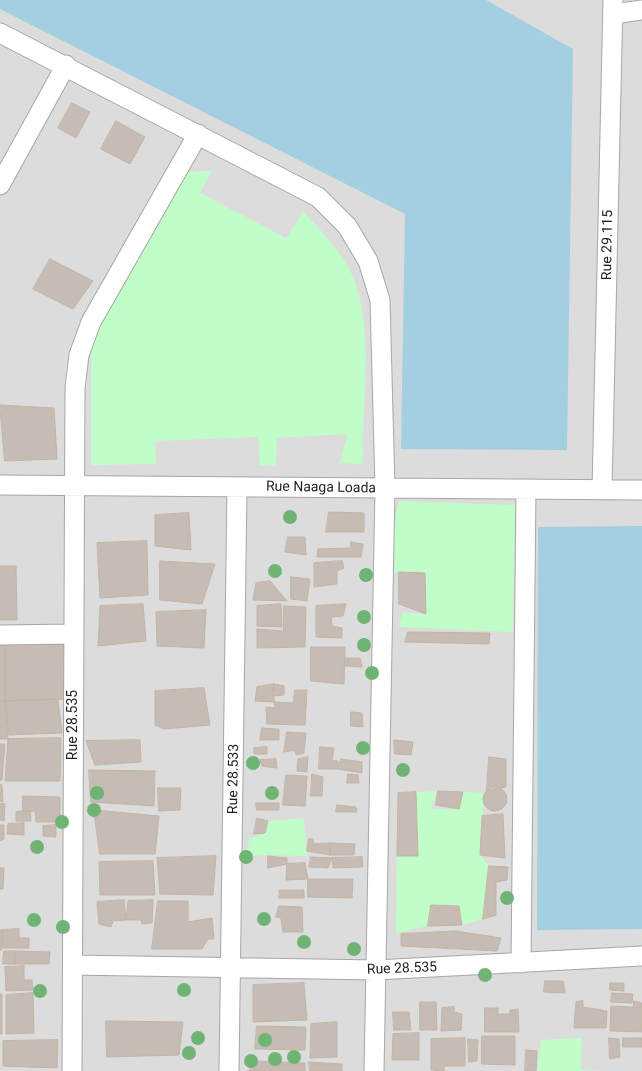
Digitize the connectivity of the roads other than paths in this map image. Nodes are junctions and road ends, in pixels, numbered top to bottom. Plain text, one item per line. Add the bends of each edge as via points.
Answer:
1 (613, 7) edge
2 (642, 10) edge
3 (0, 33) edge
4 (66, 66) junction
5 (198, 134) junction
6 (0, 185) edge
7 (0, 485) edge
8 (76, 486) junction
9 (237, 487) junction
10 (386, 488) junction
11 (526, 489) junction
12 (602, 490) junction
13 (642, 490) edge
14 (74, 634) junction
15 (0, 635) edge
16 (642, 956) edge
17 (521, 963) junction
18 (72, 965) junction
19 (232, 966) junction
20 (376, 970) junction
21 (72, 1071) edge
22 (230, 1071) edge
23 (374, 1071) edge

1 - 2 street
1 - 12 street, Rue 29.115
3 - 4 street
4 - 5 street
4 - 6 street
5 - 8 street, Rue 28.535 via 91,322 79,355 75,388
5 - 10 street via 318,197 347,226 368,261 380,300
7 - 8 street, Rue Naaga Loada
8 - 9 street, Rue Naaga Loada
8 - 14 street, Rue 28.535
9 - 10 street, Rue Naaga Loada
9 - 19 street, Rue 28.533
10 - 11 street, Rue Naaga Loada
10 - 20 street
11 - 12 street, Rue Naaga Loada
11 - 17 street
12 - 13 street, Rue Naaga Loada
14 - 15 street
14 - 18 street, Rue 28.535
16 - 17 street, Rue 28.535
17 - 20 street, Rue 28.535
18 - 19 street, Rue 28.535
18 - 21 street, Rue 28.535
19 - 20 street, Rue 28.535
19 - 22 street, Rue 28.533
20 - 23 street

